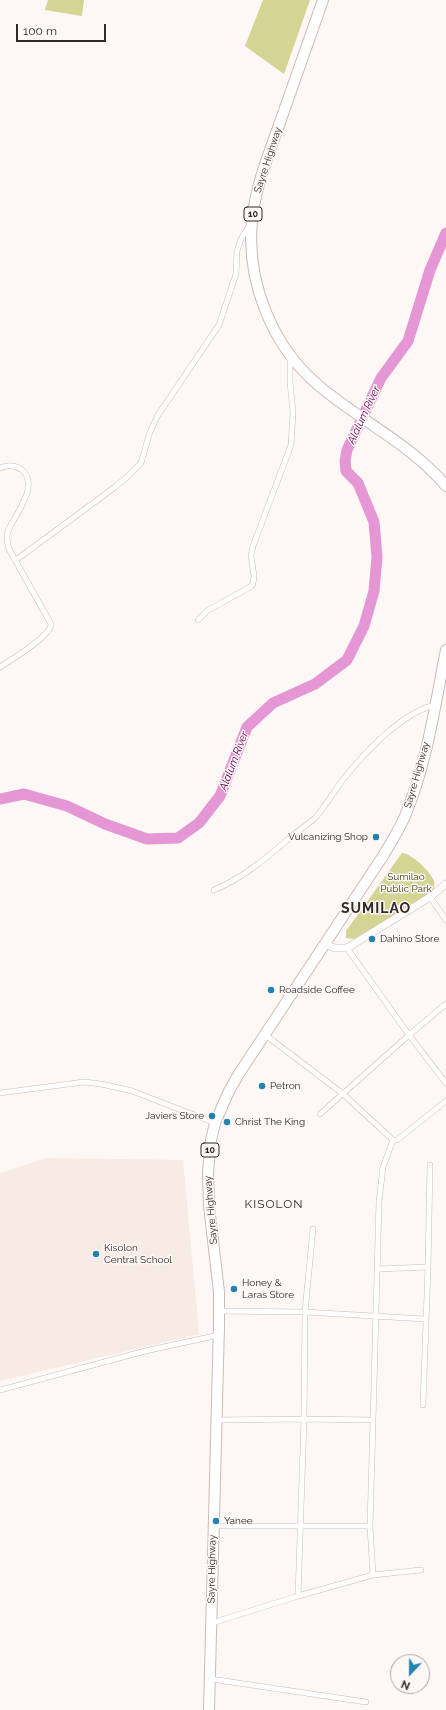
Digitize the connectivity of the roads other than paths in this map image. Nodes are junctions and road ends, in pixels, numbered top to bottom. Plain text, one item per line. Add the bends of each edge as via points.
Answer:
1 (323, 0) edge
2 (252, 222) junction
3 (290, 356) junction
4 (0, 468) edge
5 (446, 486) edge
6 (16, 560) junction
7 (198, 620) dead end
8 (446, 650) edge
9 (0, 667) edge
10 (435, 705) junction
11 (446, 884) edge
12 (214, 890) dead end
13 (430, 897) junction
14 (446, 920) edge
15 (324, 944) junction
16 (347, 948) junction
17 (446, 1004) edge
18 (264, 1034) junction
19 (409, 1035) junction
20 (446, 1083) edge
21 (0, 1093) edge
22 (342, 1093) junction
23 (446, 1101) edge
24 (320, 1114) dead end
25 (215, 1123) junction
26 (393, 1140) junction
27 (430, 1165) dead end
28 (313, 1229) dead end
29 (428, 1267) junction
30 (378, 1269) junction
31 (219, 1311) junction
32 (305, 1312) junction
33 (375, 1315) junction
34 (425, 1319) junction
35 (219, 1335) junction
36 (0, 1390) edge
37 (423, 1405) dead end
38 (304, 1419) junction
39 (217, 1420) junction
40 (374, 1420) junction
41 (213, 1526) junction
42 (300, 1526) junction
43 (370, 1526) junction
44 (421, 1570) dead end
45 (373, 1575) junction
46 (298, 1596) junction
47 (212, 1623) junction
48 (211, 1679) junction
49 (366, 1702) dead end
50 (209, 1710) edge

1 - 2 highway, Sayre Highway / 10 via 258,186
2 - 3 highway, Sayre Highway / 10 via 253,259 259,293 272,326
2 - 6 street via 237,250 236,274 223,318 158,415 140,463 121,482
3 - 5 highway, Sayre Highway / 10 via 318,385 425,464
3 - 7 street via 292,445 253,546 251,556 254,580 250,587
4 - 6 street via 20,468 27,478 27,492 6,539
6 - 9 street via 51,627 49,632
8 - 10 highway, Sayre Highway / 10
10 - 12 street via 424,707 411,715 372,748 301,830 250,870
10 - 15 highway, Sayre Highway / 10 via 420,771 405,816 383,856
11 - 13 street
13 - 14 street
13 - 16 street
15 - 16 street via 335,948
15 - 18 highway, Sayre Highway / 10
16 - 19 street
17 - 19 street
18 - 22 street
18 - 25 highway, Sayre Highway / 10 via 229,1091
19 - 20 street
19 - 22 street
21 - 25 street via 84,1082 101,1084 132,1090
22 - 24 street
22 - 26 street
23 - 26 street via 397,1140
25 - 31 highway, Sayre Highway / 10 via 208,1159 207,1189
26 - 30 street via 381,1179
27 - 29 street
28 - 32 street
29 - 30 street
29 - 34 street
30 - 33 street
31 - 32 street
31 - 35 highway, Sayre Highway / 10
32 - 33 street
32 - 38 street
33 - 34 street
33 - 40 street
34 - 37 street
35 - 36 street via 145,1351
35 - 39 highway, Sayre Highway / 10
38 - 39 street
38 - 40 street
38 - 42 street
39 - 41 highway, Sayre Highway / 10
40 - 43 street
41 - 42 street
41 - 47 highway, Sayre Highway / 10
42 - 43 street
42 - 46 street
43 - 45 street
44 - 45 street
45 - 46 street
46 - 47 street
47 - 48 highway, Sayre Highway / 10
48 - 49 street
48 - 50 highway, Sayre Highway / 10

